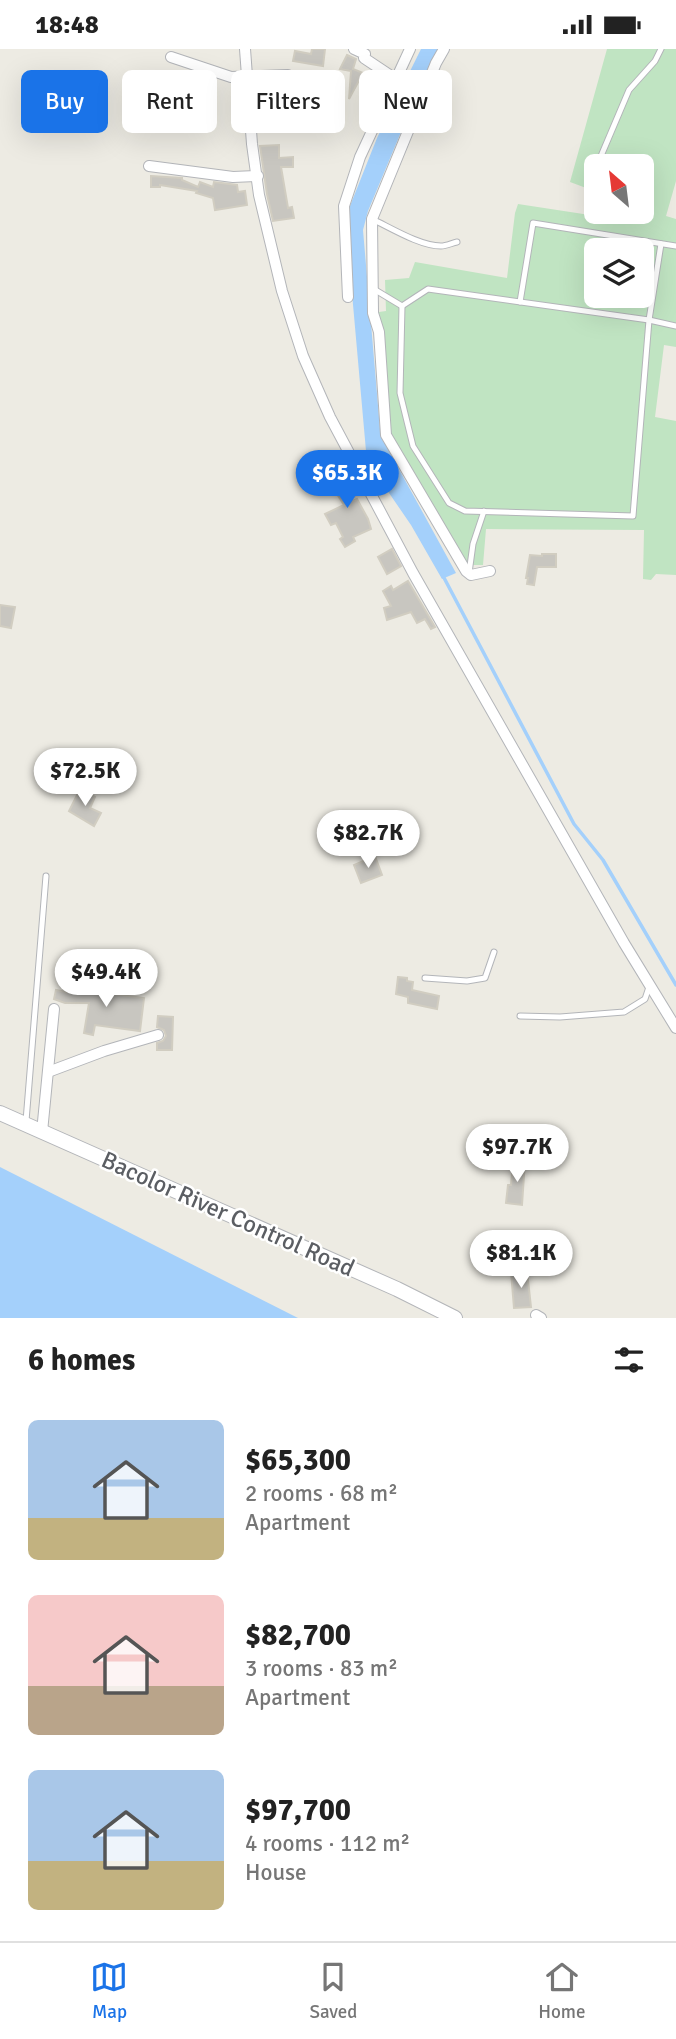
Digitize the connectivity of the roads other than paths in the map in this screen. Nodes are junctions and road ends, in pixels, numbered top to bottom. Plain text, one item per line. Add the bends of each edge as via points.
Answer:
1 (245, 49) edge
2 (354, 49) edge
3 (410, 49) edge
4 (444, 49) edge
5 (661, 49) edge
6 (171, 57) dead end
7 (247, 70) edge
8 (380, 70) edge
9 (401, 70) edge
10 (231, 76) edge
11 (252, 133) edge
12 (372, 133) edge
13 (602, 154) edge
14 (149, 166) dead end
15 (258, 176) junction
16 (372, 219) junction
17 (457, 242) dead end
18 (662, 244) junction
19 (676, 246) edge
20 (372, 288) junction
21 (348, 297) dead end
22 (520, 302) junction
23 (402, 306) junction
24 (649, 320) junction
25 (676, 326) edge
26 (484, 512) junction
27 (490, 571) dead end
28 (469, 573) junction
29 (47, 876) dead end
30 (494, 951) dead end
31 (425, 978) dead end
32 (649, 987) junction
33 (54, 1009) dead end
34 (520, 1016) dead end
35 (676, 1028) edge
36 (158, 1035) dead end
37 (48, 1072) junction
38 (0, 1113) edge
39 (26, 1125) junction
40 (43, 1132) junction
41 (455, 1318) edge

1 - 7 street
2 - 8 street
3 - 9 street
4 - 16 street
5 - 13 lane via 629,90
6 - 10 street
11 - 15 street
12 - 21 street via 344,206
14 - 15 street
15 - 32 street via 282,291 303,356 330,417 413,573
16 - 17 lane via 428,243
16 - 20 street
18 - 19 lane
18 - 22 lane via 533,223
18 - 24 lane
20 - 23 lane
20 - 28 street via 386,435
22 - 23 lane via 428,289
22 - 24 lane
23 - 26 lane via 400,393 413,446 449,503 465,511
24 - 25 lane
24 - 26 lane via 633,516
26 - 28 lane via 472,544
27 - 28 street
29 - 39 lane
30 - 31 lane via 485,978
32 - 34 lane via 645,999 624,1012
32 - 35 street
33 - 37 street
36 - 37 street
37 - 40 street
38 - 39 street, Bacolor River Control Road
39 - 40 street, Bacolor River Control Road
40 - 41 street, Bacolor River Control Road

